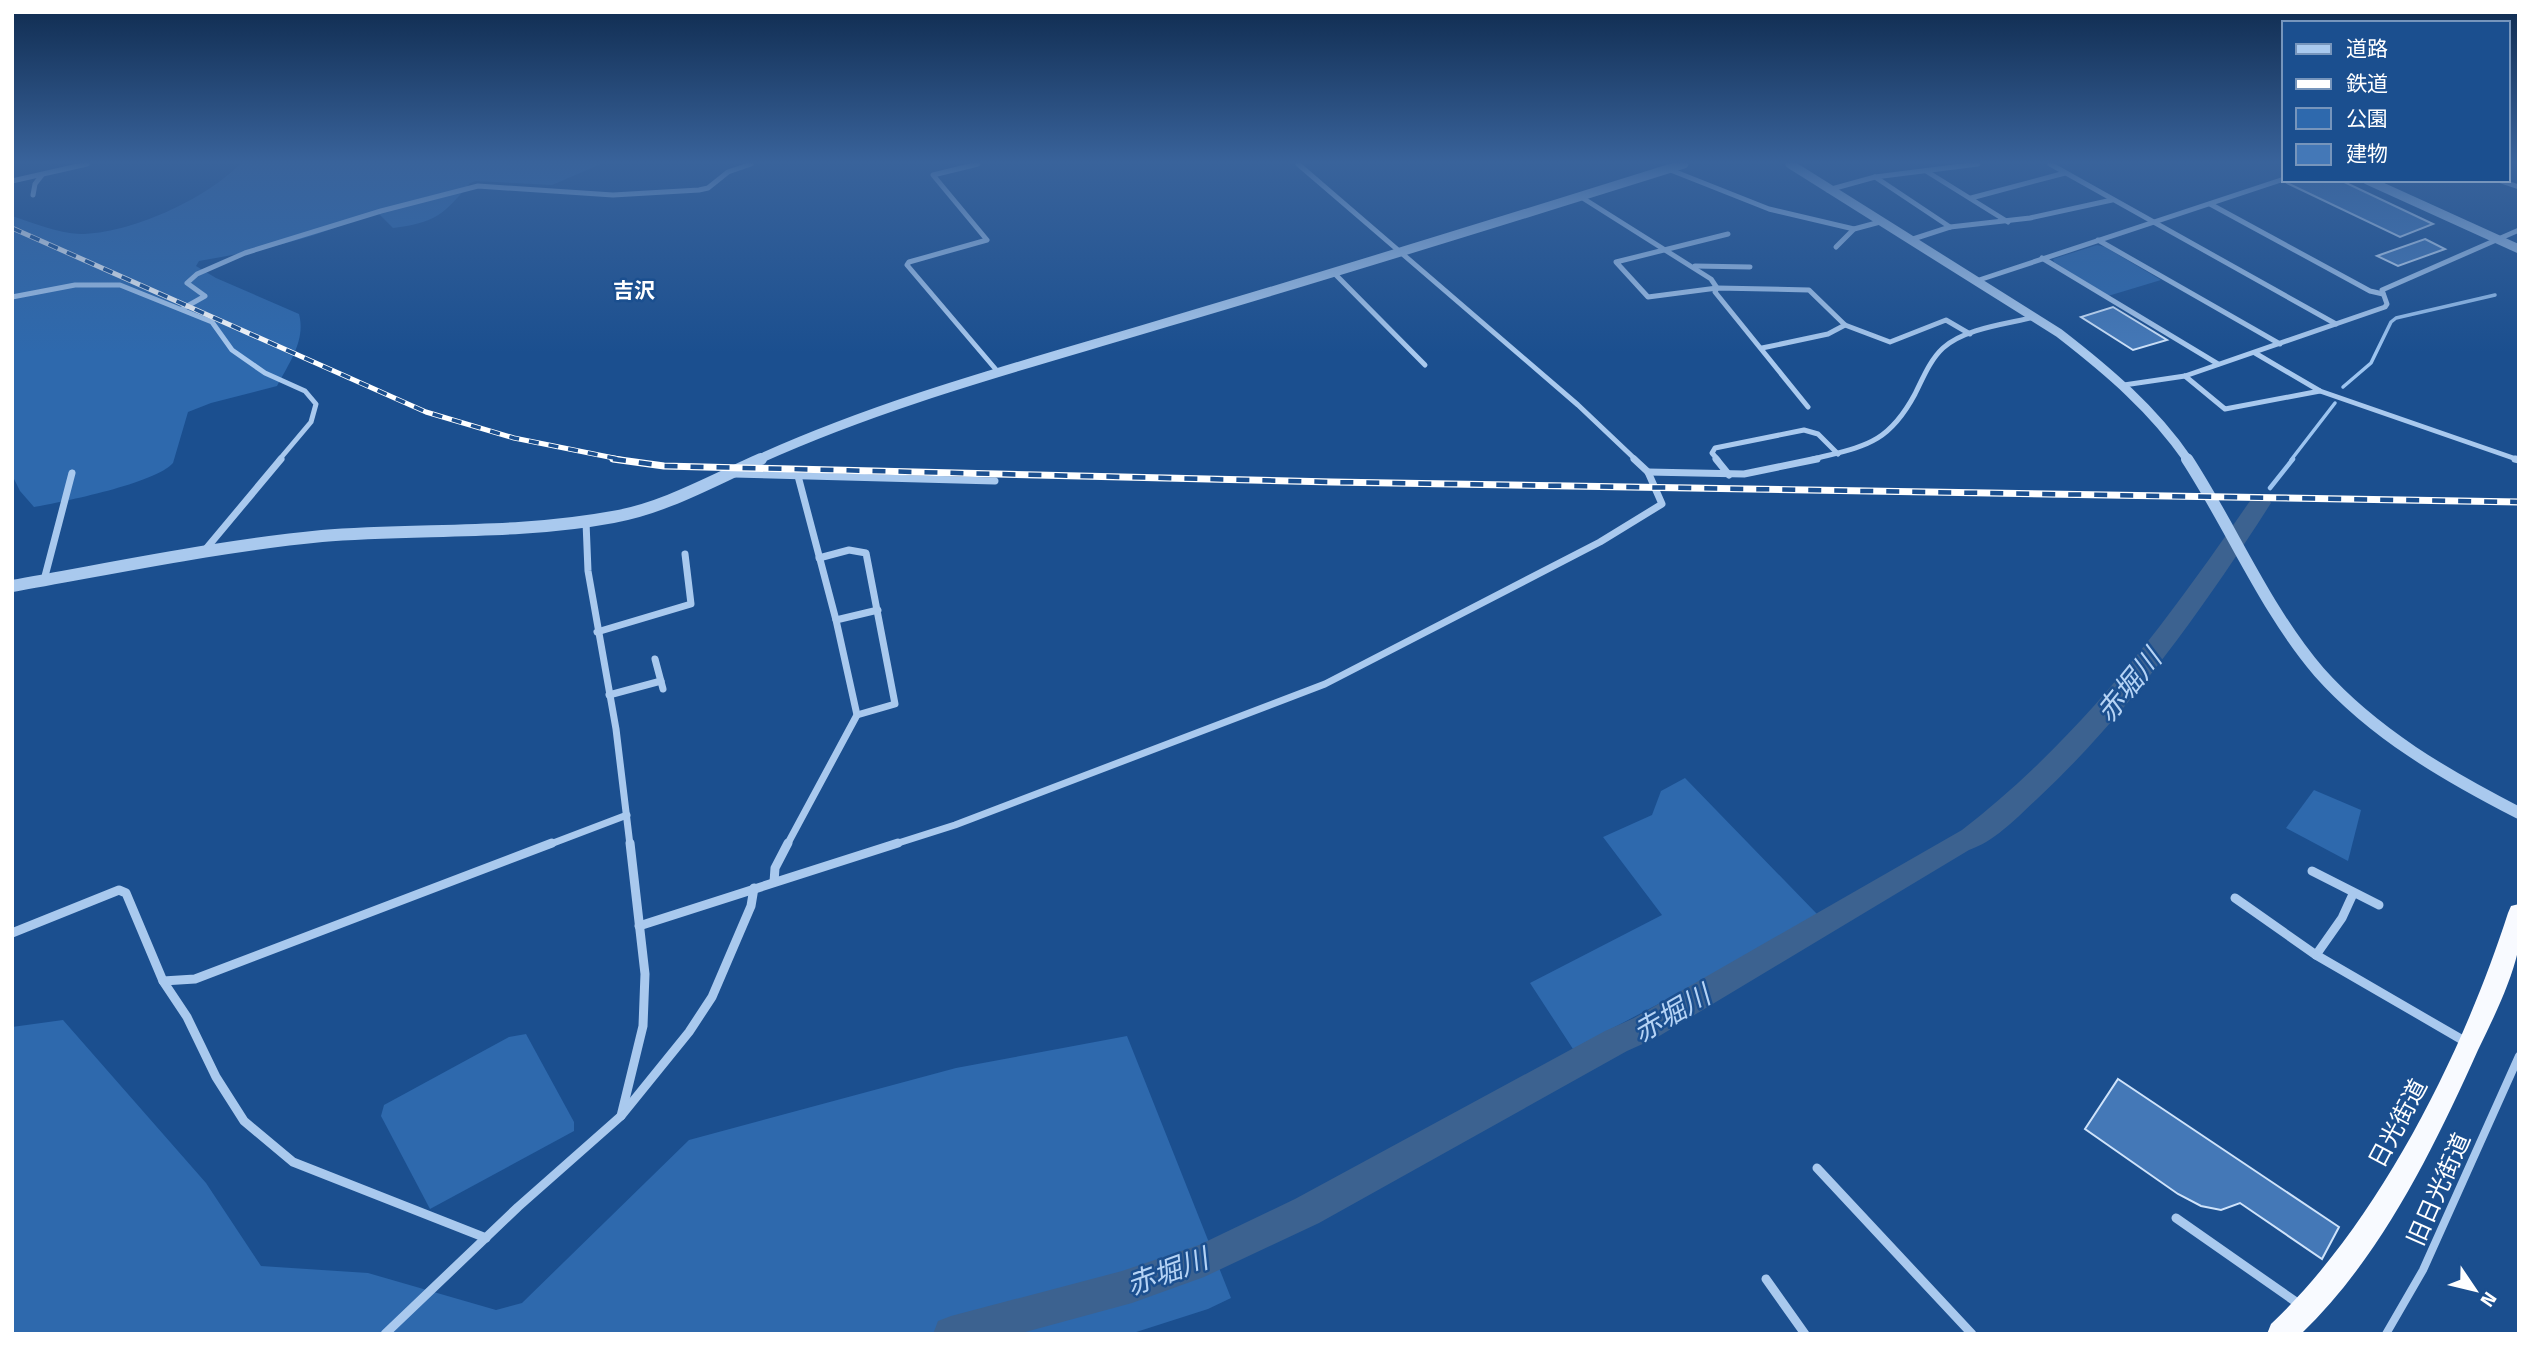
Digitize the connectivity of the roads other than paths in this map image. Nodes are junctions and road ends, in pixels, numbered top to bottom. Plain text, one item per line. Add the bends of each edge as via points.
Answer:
1 (332, 227) edge
2 (976, 227) edge
3 (1371, 227) edge
4 (1486, 227) edge
5 (1629, 227) edge
6 (1846, 227) edge
7 (1862, 227) edge
8 (1888, 227) edge
9 (1962, 227) edge
10 (2141, 227) edge
11 (2160, 227) edge
12 (2252, 227) edge
13 (2469, 227) edge
14 (1950, 228) joint
15 (1854, 229) junction
16 (2519, 230) edge
17 (1728, 234) dead end
18 (1910, 240) junction
19 (2098, 240) junction
20 (2498, 240) junction
21 (1836, 247) dead end
22 (2519, 249) edge
23 (1668, 251) junction
24 (1402, 253) junction
25 (2041, 258) junction
26 (1692, 266) junction
27 (1750, 267) dead end
28 (1335, 273) junction
29 (1976, 281) junction
30 (1717, 288) junction
31 (2383, 294) junction
32 (12, 296) edge
33 (182, 309) junction
34 (2035, 317) junction
35 (2336, 324) junction
36 (1845, 325) junction
37 (1970, 334) junction
38 (2280, 344) junction
39 (1762, 348) junction
40 (2255, 352) junction
41 (2218, 364) junction
42 (1425, 365) dead end
43 (998, 372) junction
44 (2185, 376) junction
45 (2124, 385) junction
46 (2320, 391) junction
47 (1808, 407) dead end
48 (1838, 454) junction
49 (2519, 460) edge
50 (1648, 472) junction
51 (72, 473) dead end
52 (730, 474) junction
53 (1729, 475) junction
54 (798, 476) junction
55 (995, 481) dead end
56 (586, 522) junction
57 (205, 550) junction
58 (685, 554) dead end
59 (819, 558) junction
60 (44, 579) junction
61 (12, 586) edge
62 (878, 610) junction
63 (836, 620) junction
64 (597, 632) junction
65 (655, 659) dead end
66 (609, 695) junction
67 (857, 715) junction
68 (2519, 813) edge
69 (627, 815) junction
70 (2312, 871) dead end
71 (774, 882) junction
72 (754, 888) junction
73 (2353, 894) junction
74 (2235, 898) dead end
75 (2379, 905) dead end
76 (2519, 913) edge
77 (639, 926) junction
78 (12, 933) edge
79 (2316, 955) junction
80 (163, 981) junction
81 (2470, 1044) junction
82 (2519, 1056) edge
83 (621, 1116) junction
84 (1817, 1168) dead end
85 (2176, 1219) dead end
86 (486, 1238) junction
87 (1766, 1279) dead end
88 (2308, 1310) junction
89 (385, 1334) edge
90 (1805, 1334) edge
91 (1972, 1334) edge
92 (2281, 1334) edge
93 (2386, 1334) edge

1 - 33 street via 245,253 197,274 187,283 205,296
2 - 43 street via 987,240 907,265
3 - 24 street
4 - 24 street
5 - 23 street
6 - 15 street
7 - 15 street
8 - 18 street
9 - 14 street
10 - 19 street
11 - 35 street
12 - 31 street
13 - 20 street
14 - 18 street
15 - 21 street
16 - 20 street
17 - 23 street
18 - 29 street
19 - 25 street
19 - 38 street
20 - 22 street
20 - 31 street via 2382,290
23 - 26 street
23 - 30 street via 1616,262 1648,297
24 - 28 street
24 - 50 street
25 - 29 street
25 - 41 street
26 - 27 street
26 - 30 street
28 - 42 street
28 - 43 street
29 - 34 street
30 - 36 street via 1809,290
30 - 39 street via 1715,292
31 - 35 street via 2387,306
32 - 33 street via 100,283 120,285
33 - 57 street via 212,322 232,350 265,373 305,391 316,404 311,422
34 - 37 street
34 - 45 street
35 - 38 street
36 - 37 street via 1890,342 1946,320
36 - 39 street via 1828,334
37 - 48 street via 1941,349 1908,410 1894,426 1875,441
38 - 40 street
39 - 47 street
40 - 41 street
40 - 46 street
41 - 44 street
43 - 52 street via 865,415
44 - 45 street
44 - 46 street via 2225,409
45 - 68 street via 2186,455 2299,646 2340,693 2424,759
46 - 49 street
48 - 53 street
48 - 53 street via 1818,434 1804,430 1711,450
50 - 53 street
50 - 71 street via 1662,504 1543,573 1335,679 955,825
51 - 60 street
52 - 54 street
52 - 56 street via 642,510
54 - 55 street
54 - 59 street
56 - 57 street via 527,529 326,536
56 - 64 street
57 - 60 street
58 - 64 street via 691,604
59 - 62 street via 863,550
59 - 63 street
60 - 61 street
62 - 63 street
62 - 67 street via 895,704
63 - 67 street
64 - 66 street
65 - 66 street via 662,685
66 - 69 street
67 - 71 street via 775,869
69 - 77 street
69 - 80 street via 195,979
70 - 73 street
71 - 72 street
72 - 77 street
72 - 83 street via 751,906 712,997 690,1032
73 - 75 street
73 - 79 street
74 - 79 street
76 - 81 highway, 日光街道 via 2492,996
77 - 83 street via 645,1016
78 - 80 street via 119,890 127,894
79 - 81 street
80 - 86 street via 244,1121 293,1162
81 - 88 highway, 日光街道 via 2396,1185 2338,1274
82 - 93 street, 旧日光街道 via 2423,1269
83 - 86 street
84 - 91 street
85 - 88 street
86 - 89 street
87 - 90 street
88 - 92 highway, 日光街道

